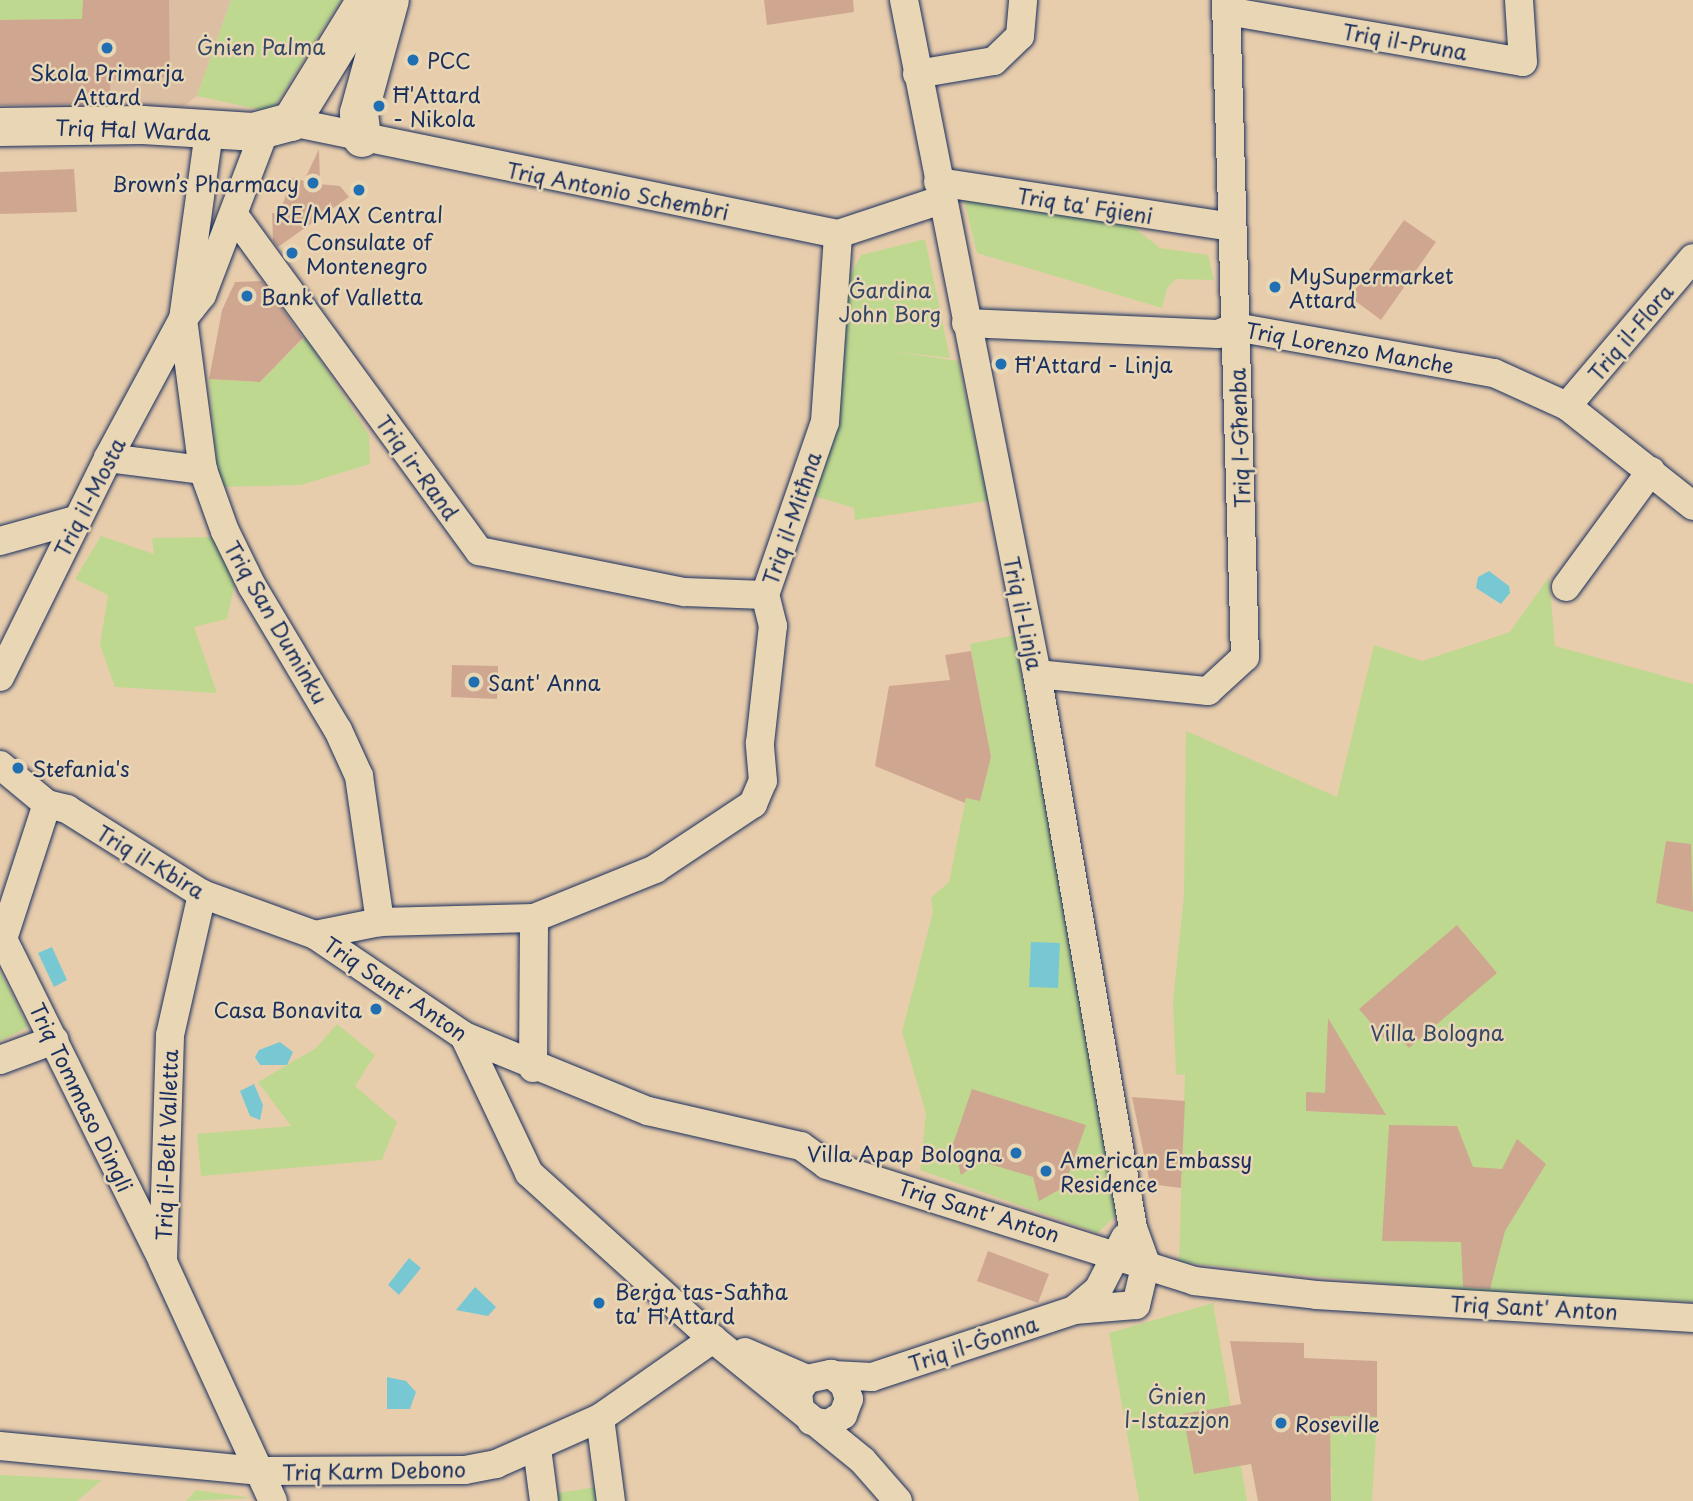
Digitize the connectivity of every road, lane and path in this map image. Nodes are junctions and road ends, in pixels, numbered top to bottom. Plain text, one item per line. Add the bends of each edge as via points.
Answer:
1 (366, 0) edge
2 (390, 0) edge
3 (904, 0) edge
4 (1023, 0) edge
5 (1519, 0) edge
6 (1226, 6) edge
7 (917, 75) junction
8 (278, 126) junction
9 (0, 127) edge
10 (209, 132) junction
11 (362, 138) junction
12 (940, 191) junction
13 (234, 215) junction
14 (1231, 227) junction
15 (838, 234) junction
16 (1693, 258) edge
17 (183, 319) junction
18 (966, 323) junction
19 (1235, 327) junction
20 (1567, 406) junction
21 (108, 458) junction
22 (203, 470) junction
23 (1651, 471) junction
24 (1693, 506) edge
25 (75, 520) junction
26 (0, 541) edge
27 (1566, 587) dead end
28 (765, 595) junction
29 (1037, 674) junction
30 (0, 677) edge
31 (0, 765) edge
32 (47, 804) junction
33 (202, 894) junction
34 (534, 918) junction
35 (380, 922) junction
36 (2, 935) edge
37 (315, 935) junction
38 (464, 1036) junction
39 (54, 1040) junction
40 (0, 1060) edge
41 (533, 1068) junction
42 (1133, 1228) junction
43 (1114, 1253) junction
44 (163, 1262) junction
45 (1146, 1263) junction
46 (1074, 1310) junction
47 (1693, 1318) edge
48 (713, 1339) junction
49 (820, 1377) junction
50 (873, 1377) junction
51 (846, 1407) junction
52 (805, 1415) junction
53 (600, 1418) junction
54 (0, 1446) edge
55 (537, 1448) junction
56 (863, 1461) junction
57 (261, 1471) junction
58 (273, 1501) edge
59 (544, 1501) edge
60 (611, 1501) edge
61 (898, 1501) edge

1 - 8 street, Triq il-Mosta
2 - 11 street via 359,113
3 - 7 street, Triq il-Linja
4 - 7 street via 1020,36 994,61
5 - 6 street, Triq il-Pruna via 1523,62
6 - 14 street, Triq l-Għenba
7 - 12 street, Triq il-Linja
8 - 10 street, Triq Ħal Warda
8 - 11 street, Triq Antonio Schembri
8 - 13 street, Triq il-Mosta
9 - 10 street, Triq Ħal Warda via 132,124
10 - 17 street, Triq il-Mosta
11 - 15 street, Triq Antonio Schembri
12 - 14 street, Triq ta' Fġieni
12 - 15 street, Triq Antonio Schembri
12 - 18 street, Triq il-Linja
13 - 17 street, Triq il-Mosta via 202,295
13 - 28 street, Triq ir-Rand via 480,551 685,592
14 - 19 street, Triq l-Għenba
15 - 28 street, Triq il-Mitħna via 825,422
16 - 20 street, Triq il-Flora
17 - 21 street, Triq il-Mosta
17 - 22 street, Triq San Duminku
18 - 19 street, Triq Lorenzo Manche via 1218,334
18 - 29 street, Triq il-Linja
19 - 20 street, Triq Lorenzo Manche via 1494,373
19 - 29 street, Triq l-Għenba via 1245,657 1208,691
20 - 23 street, Triq Lorenzo Manche
21 - 22 street
21 - 25 street, Triq il-Mosta
22 - 35 street, Triq San Duminku via 252,586 338,730 359,776
23 - 24 street, Triq Lorenzo Manche
23 - 27 street
25 - 26 street
25 - 30 street, Triq il-Mosta
28 - 34 street, Triq il-Mitħna via 773,626 760,743 763,781 754,804 656,869
29 - 42 street, Triq il-Linja
31 - 32 street, Triq il-Kbira
32 - 33 street, Triq il-Kbira via 67,809
32 - 36 street
33 - 37 street, Triq il-Kbira
33 - 44 street, Triq il-Belt Valletta via 170,1035
34 - 35 street, Triq il-Mitħna
34 - 41 street
35 - 37 street, Triq il-Mitħna
36 - 39 street, Triq Tommaso Dingli
37 - 38 street, Triq Sant' Anton
38 - 41 street, Triq Sant' Anton
38 - 48 street via 529,1173
39 - 40 street
39 - 44 street, Triq Tommaso Dingli
41 - 43 street, Triq Sant' Anton via 648,1111 801,1146 827,1165
42 - 43 street
42 - 45 street, Triq il-Linja
43 - 45 street, Triq Sant' Anton
43 - 46 street, Triq il-Ġonna via 1098,1290
44 - 57 street, Triq il-Belt Valletta
45 - 46 street, Triq il-Ġonna via 1136,1305
45 - 47 street, Triq Sant' Anton via 1194,1281 1317,1295
46 - 50 street, Triq il-Ġonna
48 - 49 street
48 - 52 street
48 - 53 street, Triq Karm Debono
49 - 50 street, Triq il-Ġonna
49 - 51 street via 844,1384
49 - 52 street via 798,1392
50 - 51 street, Triq il-Ġonna
51 - 52 street via 828,1424
51 - 56 street
52 - 56 street
53 - 55 street, Triq Karm Debono
53 - 60 street
54 - 57 street, Triq Karm Debono
55 - 57 street, Triq Karm Debono via 466,1470
55 - 59 street
56 - 61 street
57 - 58 street, Triq il-Belt Valletta

